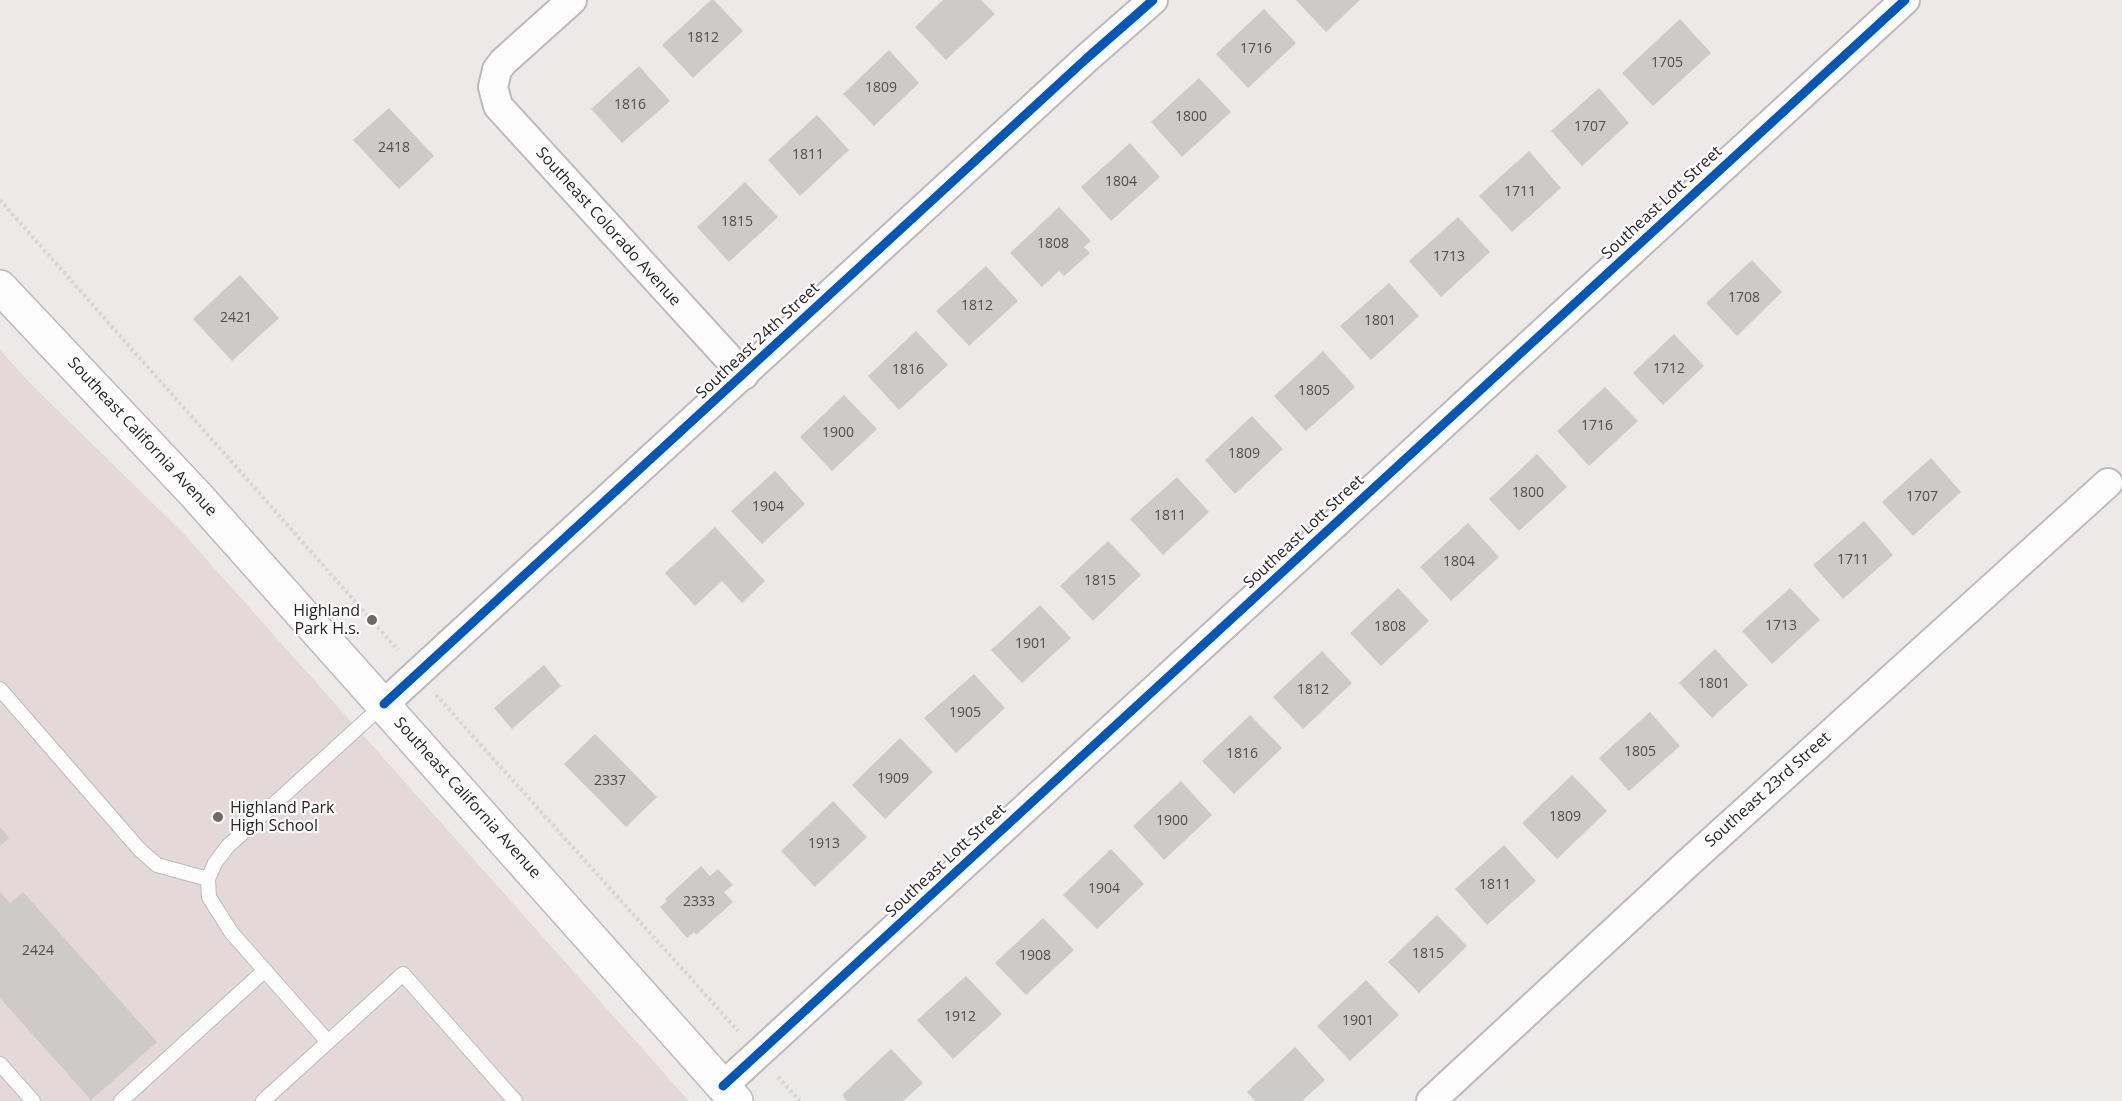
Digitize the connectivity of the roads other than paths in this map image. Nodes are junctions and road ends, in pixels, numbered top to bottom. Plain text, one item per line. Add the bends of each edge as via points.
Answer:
1 (572, 0) edge
2 (1153, 0) edge
3 (1905, 0) edge
4 (0, 286) edge
5 (744, 375) junction
6 (2108, 483) dead end
7 (0, 689) edge
8 (384, 704) junction
9 (208, 879) junction
10 (264, 971) junction
11 (328, 1042) junction
12 (0, 1064) edge
13 (729, 1094) edge
14 (33, 1101) edge
15 (121, 1101) edge
16 (263, 1101) edge
17 (515, 1101) edge
18 (1431, 1101) edge

1 - 5 street, Southeast Colorado Avenue via 497,70 493,87 498,106
2 - 5 street, Southeast 24th Street
3 - 13 street, Southeast Lott Street
4 - 8 main road, Southeast California Avenue
5 - 8 street, Southeast 24th Street
6 - 18 street, Southeast 23rd Street
7 - 9 lane via 139,849 157,865
8 - 9 lane via 228,846
8 - 13 main road, Southeast California Avenue
9 - 10 lane via 209,897 218,914
10 - 11 lane
10 - 15 lane
11 - 16 lane
11 - 17 lane via 403,974
12 - 14 lane

